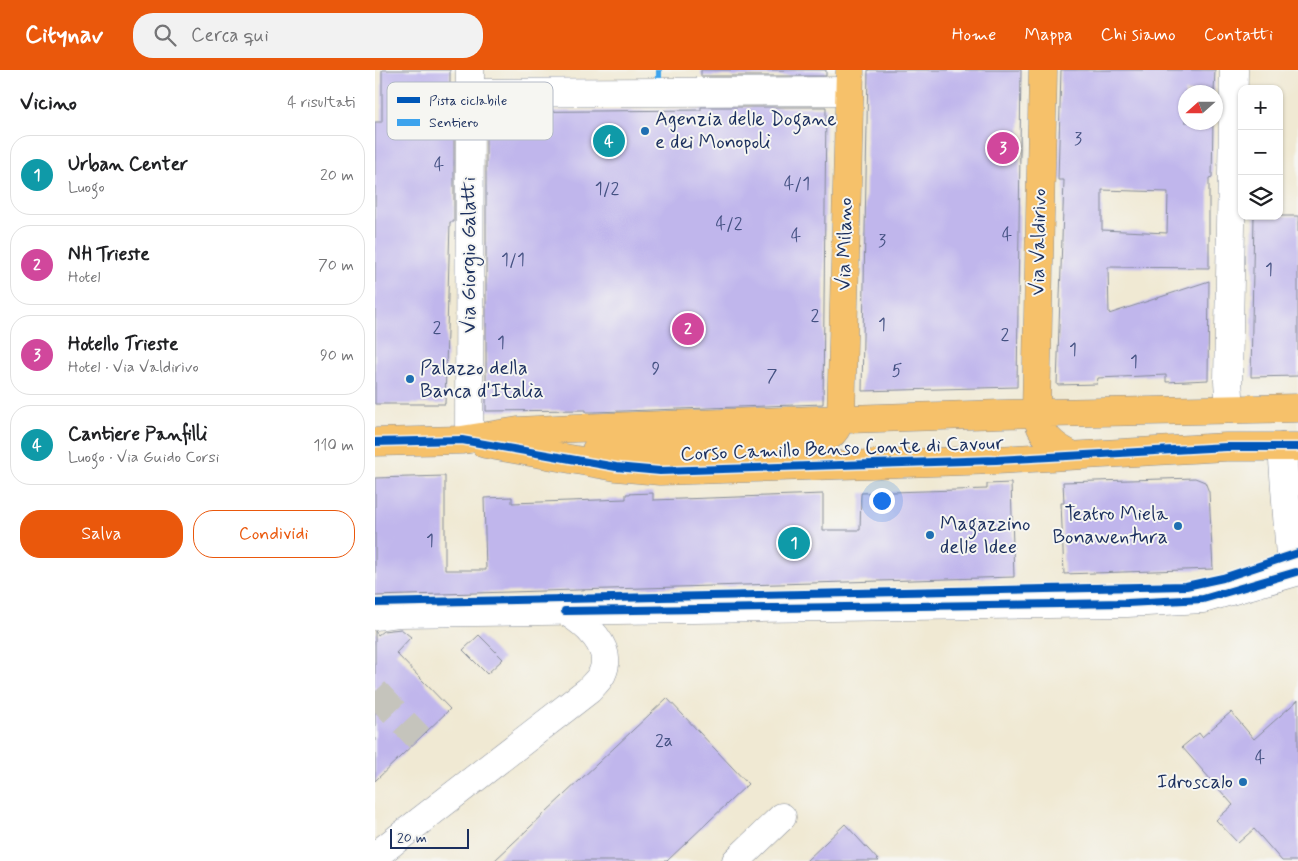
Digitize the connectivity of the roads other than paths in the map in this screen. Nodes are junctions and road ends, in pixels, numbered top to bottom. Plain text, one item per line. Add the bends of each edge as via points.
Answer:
1 (1043, 70) edge
2 (1234, 70) edge
3 (849, 80) edge
4 (470, 82) edge
5 (469, 140) edge
6 (1298, 408) edge
7 (1230, 409) junction
8 (1036, 413) junction
9 (841, 418) junction
10 (465, 440) junction
11 (375, 442) edge
12 (1290, 447) edge
13 (539, 452) junction
14 (1072, 456) junction
15 (565, 611) junction
16 (375, 616) edge
17 (782, 817) dead end
18 (375, 856) edge
19 (736, 861) edge

1 - 8 main road, Via Valdirivo
2 - 7 street
3 - 4 street
3 - 9 main road, Via Milano
5 - 10 street, Via Giorgio Galatti
6 - 7 main road, Corso Camillo Benso Conte di Cavour
7 - 8 main road, Corso Camillo Benso Conte di Cavour
8 - 9 main road, Corso Camillo Benso Conte di Cavour
8 - 14 main road via 1039,427 1047,439
9 - 10 main road, Corso Camillo Benso Conte di Cavour via 518,431
9 - 13 main road via 831,436 811,444
10 - 11 main road, Corso Camillo Benso Conte di Cavour
10 - 13 main road, Corso Camillo Benso Conte di Cavour
12 - 14 main road, Corso Camillo Benso Conte di Cavour via 1227,447
12 - 15 street via 1290,556 1296,572 1203,599
13 - 14 main road, Corso Camillo Benso Conte di Cavour via 661,472
15 - 16 street
15 - 18 street via 595,635 604,656 602,674 589,690
17 - 19 street

